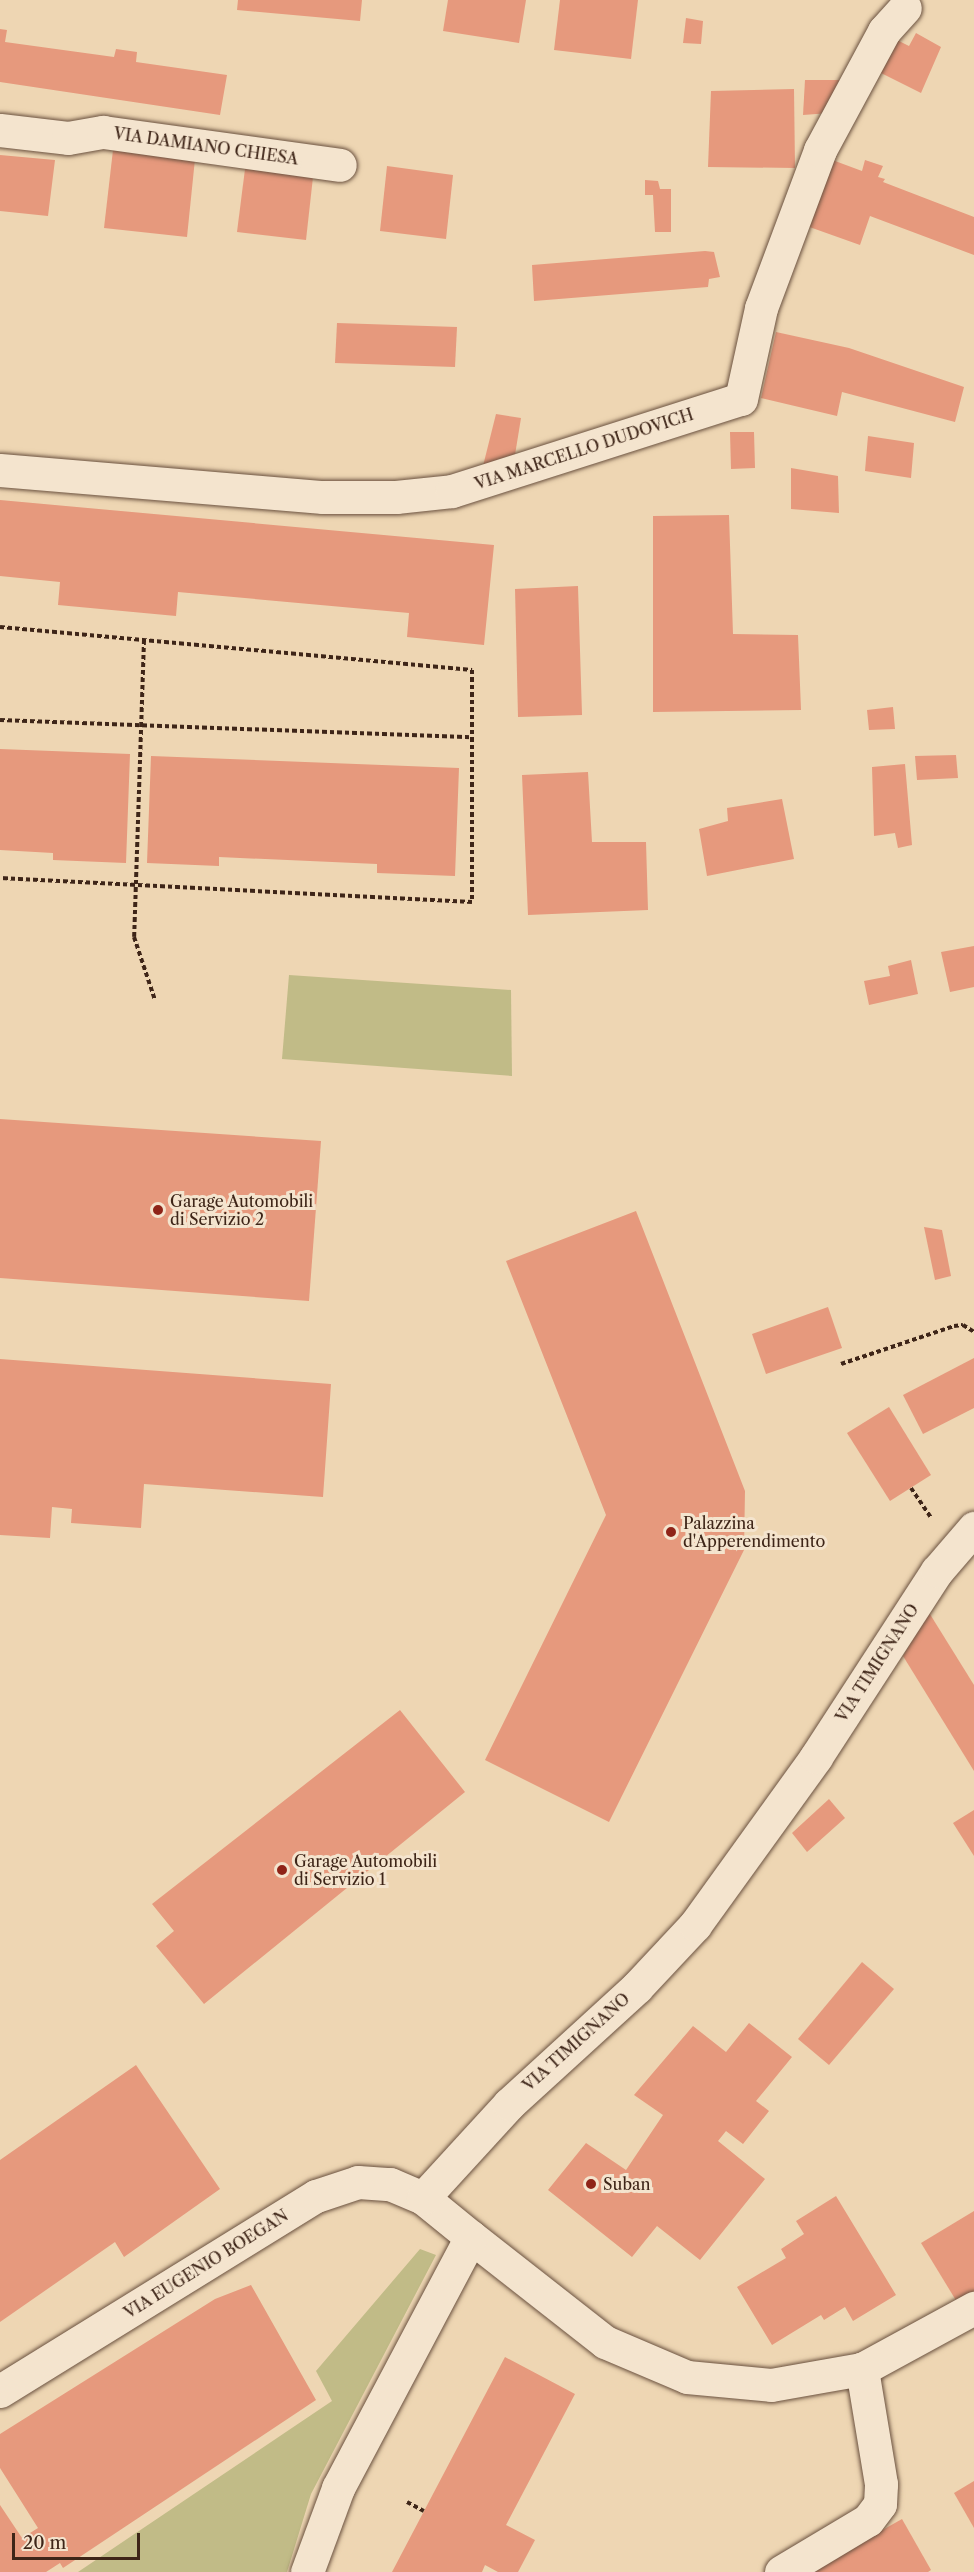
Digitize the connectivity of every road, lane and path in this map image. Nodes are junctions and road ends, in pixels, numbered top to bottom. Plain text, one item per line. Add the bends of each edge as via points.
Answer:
1 (905, 8) dead end
2 (0, 130) edge
3 (340, 165) dead end
4 (0, 470) edge
5 (0, 627) edge
6 (144, 640) junction
7 (0, 720) edge
8 (141, 725) junction
9 (472, 737) junction
10 (0, 878) edge
11 (136, 885) junction
12 (155, 999) dead end
13 (974, 1332) edge
14 (840, 1364) dead end
15 (974, 1528) edge
16 (423, 2198) junction
17 (471, 2237) junction
18 (974, 2308) edge
19 (862, 2369) junction
20 (0, 2391) edge
21 (407, 2502) dead end
22 (424, 2511) dead end
23 (307, 2572) edge
24 (782, 2572) edge

1 - 4 street, VIA MARCELLO DUDOVICH via 884,31 820,150 761,308 741,399 452,491 396,497 323,497
2 - 3 street, VIA DAMIANO CHIESA via 68,138 103,132
5 - 6 path
6 - 8 path
6 - 9 path via 472,670
7 - 8 path
8 - 9 path
8 - 11 path
9 - 11 path via 472,902
10 - 11 path
11 - 12 path via 134,937
13 - 14 path via 963,1324 954,1326
15 - 16 street, VIA TIMIGNANO via 937,1571 809,1766 695,1925 637,1987 509,2104
16 - 17 street
16 - 20 street, VIA EUGENIO BOEGAN via 390,2184 358,2182 316,2196
17 - 19 street via 606,2342 687,2377 771,2385
17 - 23 street via 338,2488
18 - 19 street
19 - 24 street via 881,2484 880,2504 868,2520
21 - 22 path

